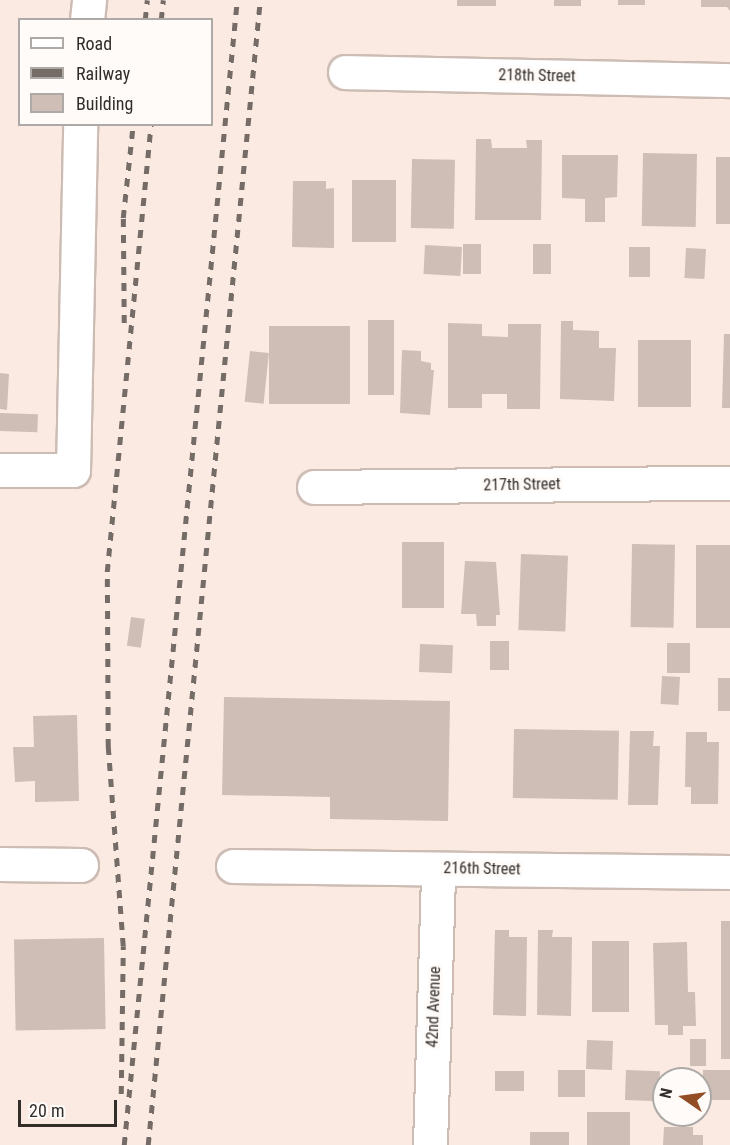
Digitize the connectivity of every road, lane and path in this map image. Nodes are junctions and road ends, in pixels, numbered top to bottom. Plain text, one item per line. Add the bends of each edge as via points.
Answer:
1 (89, 0) edge
2 (87, 18) edge
3 (345, 72) dead end
4 (730, 80) edge
5 (80, 126) edge
6 (0, 470) edge
7 (730, 483) edge
8 (314, 487) dead end
9 (0, 864) edge
10 (81, 865) dead end
11 (233, 866) dead end
12 (438, 868) junction
13 (730, 872) edge
14 (430, 1145) edge

1 - 2 street
3 - 4 street, 218th Street
5 - 6 street via 73,470
7 - 8 street, 217th Street
9 - 10 street
11 - 12 street, 216th Street
12 - 13 street, 216th Street
12 - 14 street, 42nd Avenue

